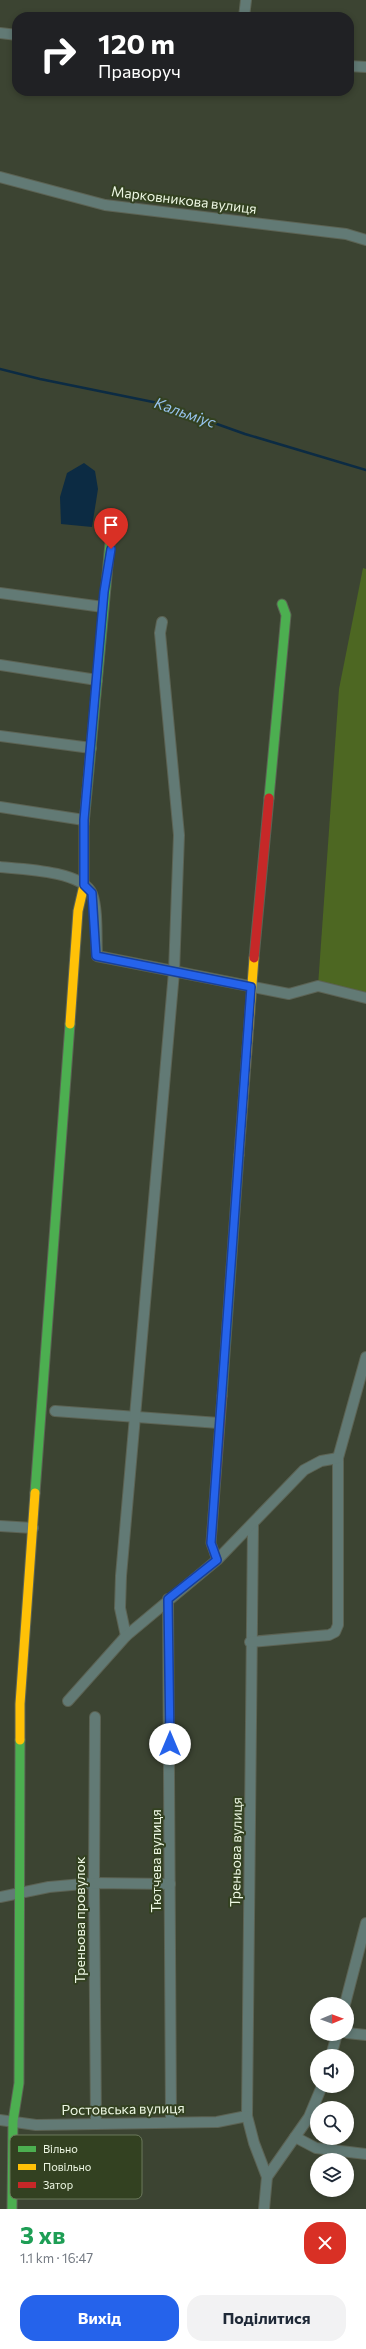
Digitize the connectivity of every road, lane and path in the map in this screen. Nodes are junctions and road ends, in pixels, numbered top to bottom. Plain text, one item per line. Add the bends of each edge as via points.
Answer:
1 (246, 0) edge
2 (245, 12) edge
3 (0, 33) edge
4 (12, 34) edge
5 (354, 66) edge
6 (366, 67) edge
7 (0, 177) edge
8 (366, 240) edge
9 (110, 543) dead end
10 (0, 593) edge
11 (282, 604) dead end
12 (103, 607) junction
13 (162, 622) dead end
14 (0, 665) edge
15 (97, 680) junction
16 (0, 736) edge
17 (91, 748) junction
18 (0, 807) edge
19 (84, 820) junction
20 (0, 867) edge
21 (84, 885) junction
22 (174, 972) junction
23 (251, 987) junction
24 (366, 998) edge
25 (366, 1357) edge
26 (55, 1411) dead end
27 (134, 1416) junction
28 (219, 1423) junction
29 (338, 1458) junction
30 (253, 1525) junction
31 (0, 1526) edge
32 (33, 1528) junction
33 (217, 1560) junction
34 (168, 1599) junction
35 (126, 1636) junction
36 (250, 1642) junction
37 (68, 1701) dead end
38 (95, 1717) dead end
39 (94, 1883) junction
40 (170, 1884) junction
41 (21, 1894) junction
42 (0, 1897) edge
43 (366, 1923) edge
44 (347, 1997) edge
45 (354, 2034) edge
46 (366, 2035) edge
47 (319, 2093) edge
48 (247, 2116) junction
49 (0, 2120) edge
50 (13, 2121) junction
51 (172, 2122) junction
52 (96, 2124) junction
53 (13, 2135) edge
54 (295, 2137) junction
55 (366, 2154) edge
56 (267, 2177) junction
57 (12, 2199) edge
58 (12, 2209) edge
59 (264, 2209) edge

1 - 2 street
3 - 4 street
5 - 6 street
7 - 8 street, Марковникова вулиця via 106,205 346,234
9 - 12 street
10 - 12 street
11 - 23 street via 286,615
12 - 15 street
13 - 22 street via 160,633 179,835
14 - 15 street
15 - 17 street
16 - 17 street
17 - 19 street
18 - 19 street
19 - 21 street
20 - 21 street via 70,877
21 - 22 street via 92,893 96,956
21 - 32 street via 78,911
22 - 23 street
22 - 27 street
23 - 24 street via 289,994 318,986
23 - 28 street
25 - 29 street
26 - 27 street
27 - 28 street
27 - 35 street via 121,1576 120,1608
28 - 33 street via 211,1543
29 - 30 street via 321,1461 304,1470
29 - 36 street via 338,1625 335,1632 329,1635
30 - 33 street
30 - 36 street, Треньова вулиця
31 - 32 street
32 - 41 street via 20,1704
33 - 34 street
34 - 35 street
34 - 40 street, Тютчева вулиця
35 - 37 street
36 - 48 street, Треньова вулиця
38 - 39 street, Треньова провулок
39 - 40 street
39 - 41 street via 49,1887
39 - 52 street, Треньова провулок
40 - 51 street, Тютчева вулиця
41 - 42 street
41 - 50 street via 19,2084
43 - 44 street
45 - 46 street
47 - 54 street via 309,2117
48 - 51 street, Ростовська вулиця via 217,2122
48 - 56 street, Треньова вулиця
49 - 50 street, Ростовська вулиця
50 - 52 street, Ростовська вулиця via 36,2125
50 - 53 street
51 - 52 street, Ростовська вулиця
54 - 55 street via 316,2148
54 - 56 street
56 - 59 street
57 - 58 street

